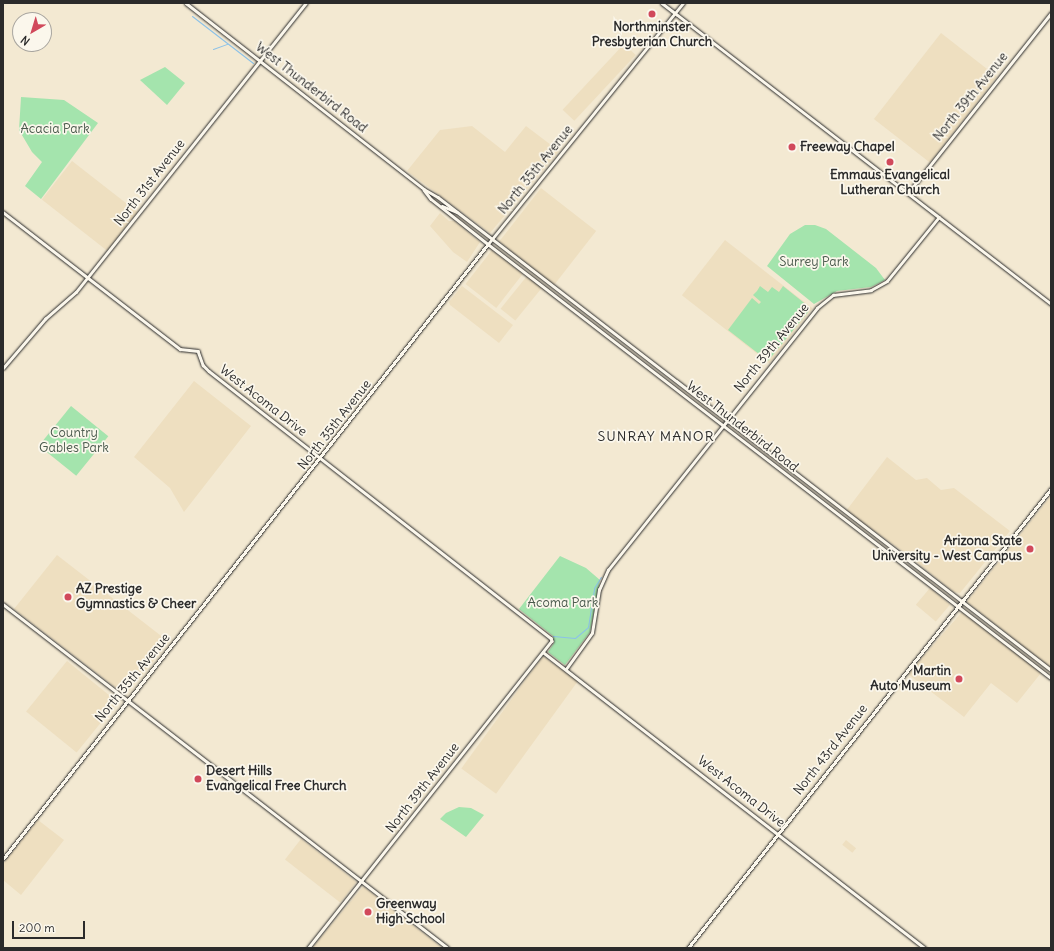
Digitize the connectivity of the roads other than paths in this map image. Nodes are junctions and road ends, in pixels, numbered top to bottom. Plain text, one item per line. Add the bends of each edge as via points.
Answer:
1 (186, 3) edge
2 (306, 3) edge
3 (662, 3) edge
4 (683, 3) edge
5 (675, 13) junction
6 (1051, 13) edge
7 (260, 61) junction
8 (424, 190) junction
9 (908, 193) junction
10 (438, 204) junction
11 (3, 212) edge
12 (458, 212) junction
13 (939, 217) junction
14 (492, 239) junction
15 (488, 244) junction
16 (88, 278) junction
17 (1051, 304) edge
18 (3, 368) edge
19 (727, 421) junction
20 (723, 425) junction
21 (321, 458) junction
22 (1051, 489) edge
23 (962, 600) junction
24 (3, 604) edge
25 (958, 605) junction
26 (552, 640) joint
27 (1026, 651) junction
28 (543, 652) junction
29 (1022, 656) junction
30 (566, 669) junction
31 (1051, 670) edge
32 (1051, 678) edge
33 (126, 701) junction
34 (778, 833) junction
35 (3, 859) edge
36 (362, 881) junction
37 (309, 948) edge
38 (448, 948) edge
39 (688, 948) edge
40 (925, 948) edge

1 - 7 main road, West Thunderbird Road
2 - 7 main road, North 31st Avenue
3 - 5 main road
4 - 5 main road, North 35th Avenue
5 - 9 main road
5 - 14 main road, North 35th Avenue
6 - 9 main road, North 39th Avenue
7 - 8 main road, West Thunderbird Road
7 - 16 main road, North 31st Avenue
8 - 10 main road, West Thunderbird Road
8 - 12 main road, West Thunderbird Road
9 - 13 main road
10 - 12 main road
10 - 15 main road, West Thunderbird Road
11 - 16 main road, West Acoma Drive
12 - 14 main road, West Thunderbird Road
13 - 17 main road
13 - 19 main road, North 39th Avenue via 887,281 871,290 843,292 823,301
14 - 15 main road, North 35th Avenue
14 - 19 main road, West Thunderbird Road
15 - 20 main road, West Thunderbird Road
15 - 21 main road, North 35th Avenue
16 - 18 main road, North 31st Avenue via 72,297 44,318
16 - 21 main road, West Acoma Drive via 180,349 198,351 203,365 209,371
19 - 20 main road, North 39th Avenue
19 - 23 main road, West Thunderbird Road
20 - 25 main road, West Thunderbird Road
20 - 30 main road, North 39th Avenue via 608,570 599,590 592,633
21 - 26 main road, West Acoma Drive
21 - 33 main road, North 35th Avenue
22 - 23 main road, North 43rd Avenue
23 - 25 main road, North 43rd Avenue
23 - 27 main road, West Thunderbird Road
24 - 33 main road
25 - 29 main road, West Thunderbird Road
25 - 34 main road, North 43rd Avenue
26 - 28 main road, North 39th Avenue
27 - 29 main road
27 - 31 main road, West Thunderbird Road
28 - 30 main road, West Acoma Drive
28 - 36 main road, North 39th Avenue
29 - 32 main road, West Thunderbird Road
30 - 34 main road, West Acoma Drive
33 - 35 main road, North 35th Avenue
33 - 36 main road
34 - 39 main road, North 43rd Avenue
34 - 40 main road, West Acoma Drive
36 - 37 main road, North 39th Avenue
36 - 38 main road

